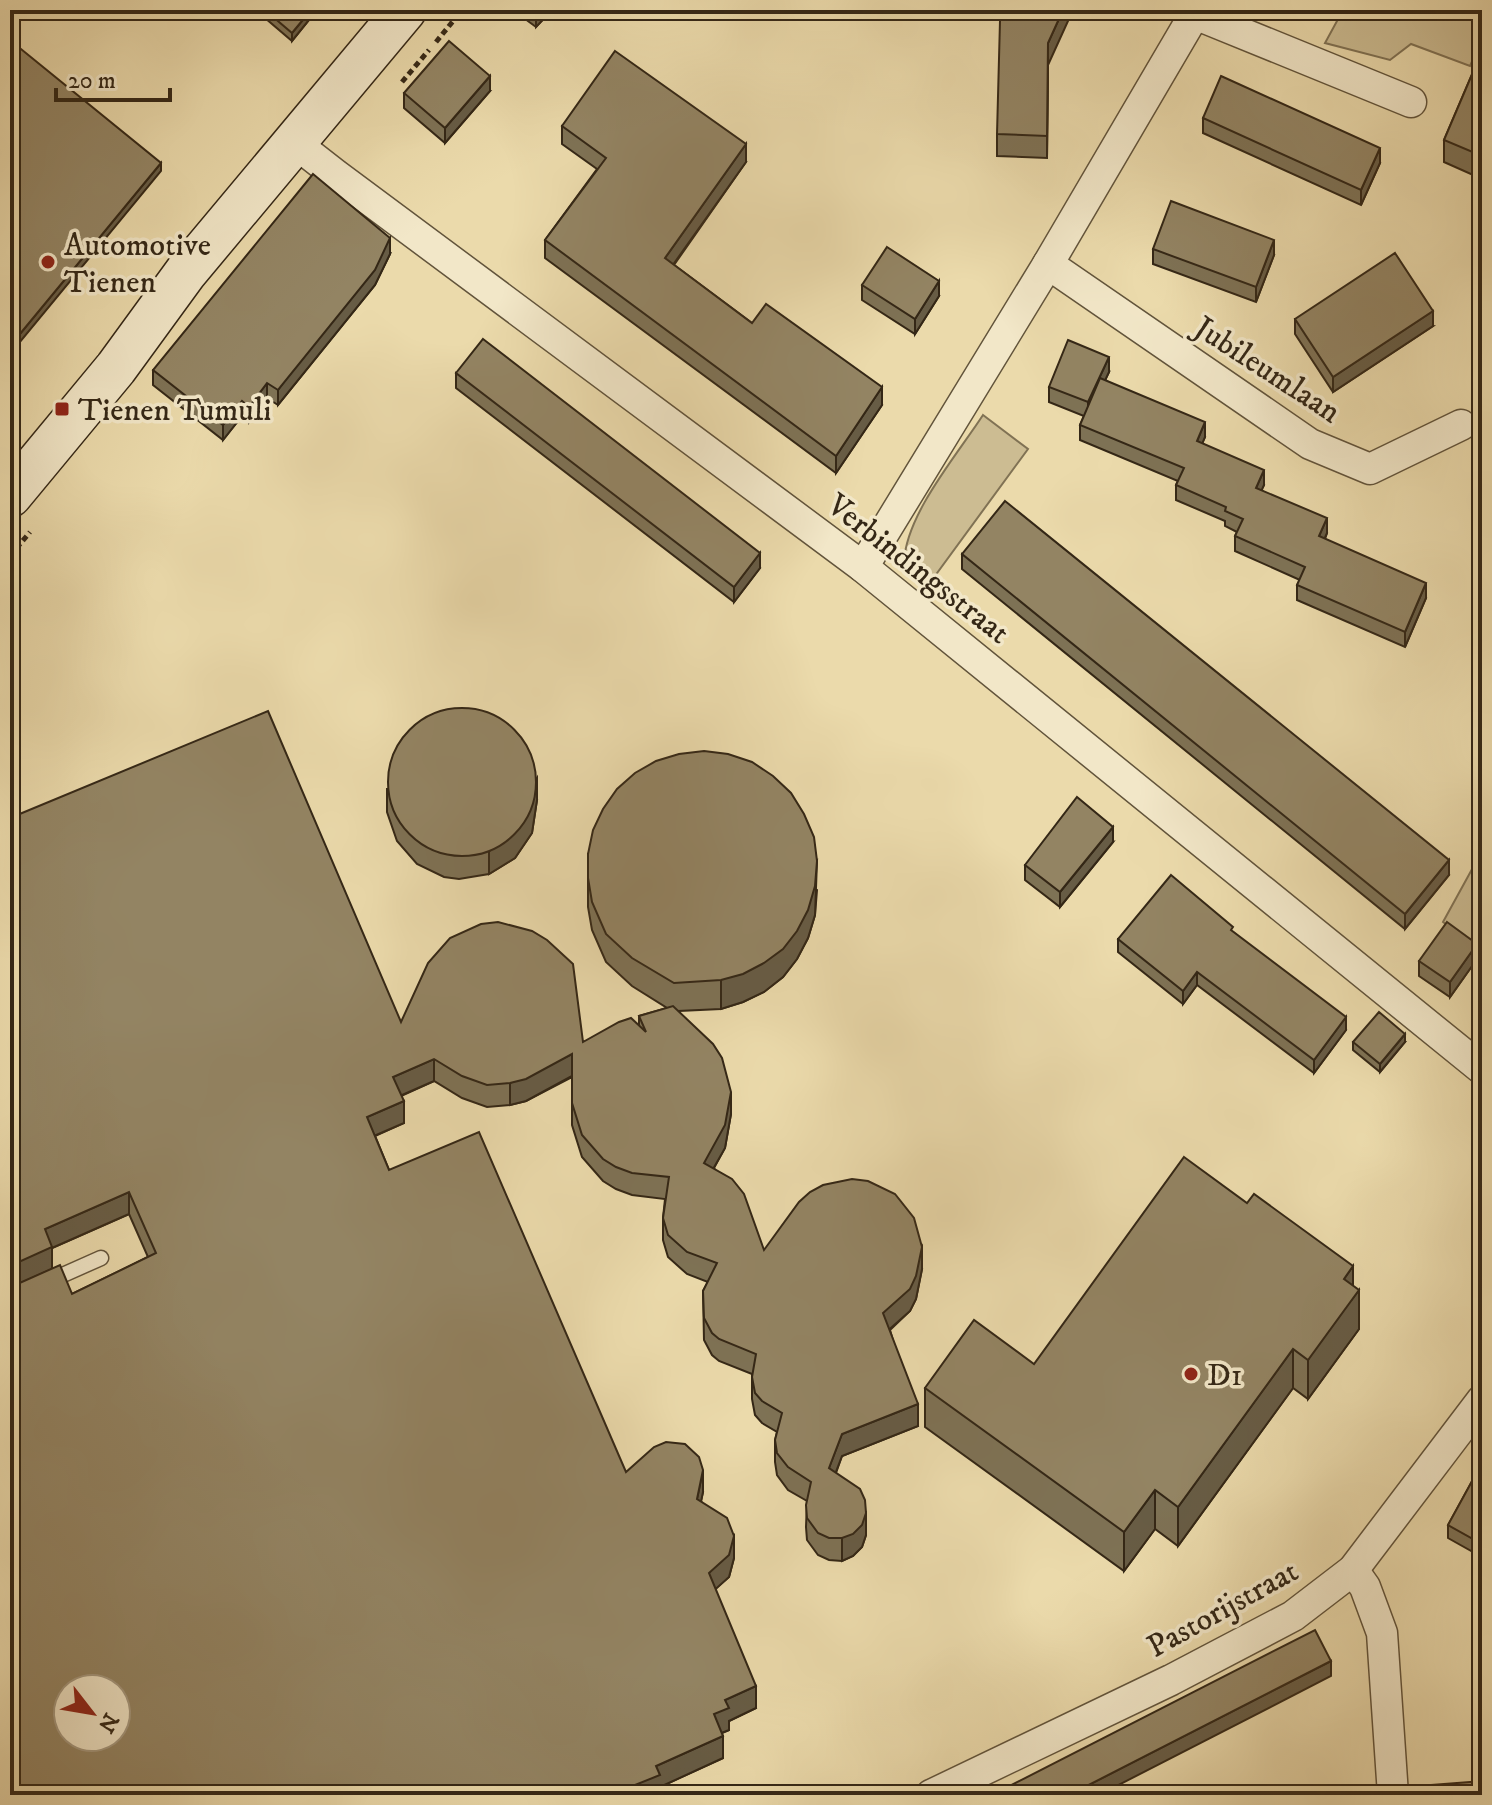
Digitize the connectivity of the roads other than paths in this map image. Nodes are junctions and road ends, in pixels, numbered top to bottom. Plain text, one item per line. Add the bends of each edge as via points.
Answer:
1 (405, 10) edge
2 (1196, 12) edge
3 (1411, 102) dead end
4 (295, 143) junction
5 (1048, 264) junction
6 (1461, 425) dead end
7 (10, 496) edge
8 (863, 567) junction
9 (1482, 1069) edge
10 (101, 1258) dead end
11 (36, 1287) edge
12 (1482, 1400) edge
13 (1353, 1570) junction
14 (931, 1795) edge
15 (1393, 1795) edge

1 - 4 main road
2 - 3 street
2 - 5 street
4 - 7 main road
4 - 8 street, Verbindingsstraat
5 - 6 street, Jubileumlaan via 1310,444 1370,469
5 - 8 street
8 - 9 street, Verbindingsstraat
10 - 11 lane
12 - 13 street, Pastorijstraat
13 - 14 street, Pastorijstraat via 1293,1616
13 - 15 street via 1382,1633

